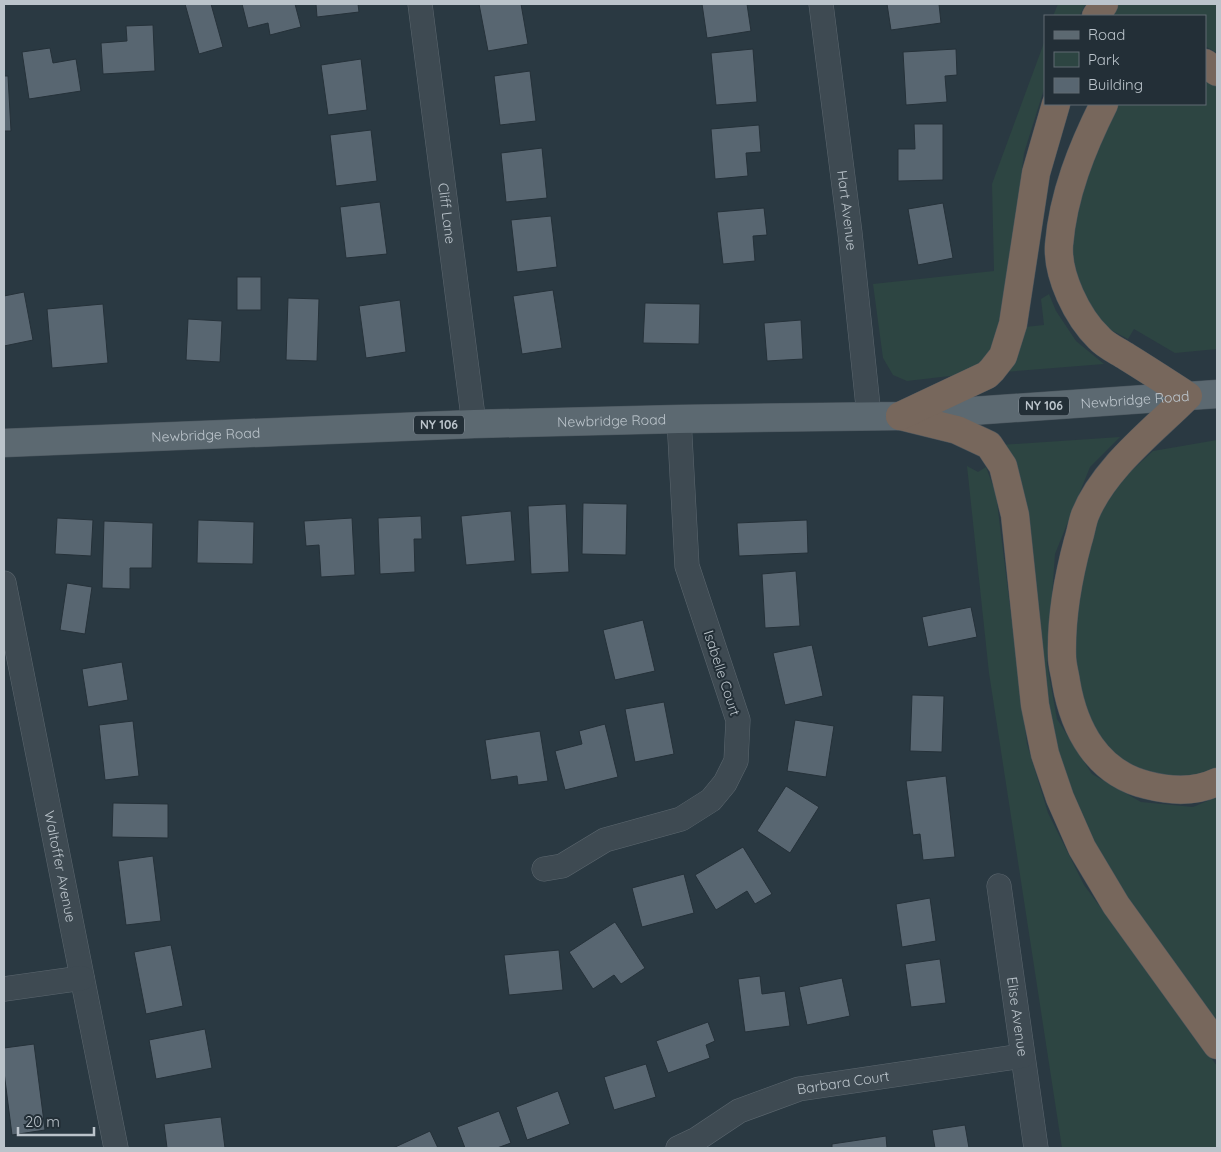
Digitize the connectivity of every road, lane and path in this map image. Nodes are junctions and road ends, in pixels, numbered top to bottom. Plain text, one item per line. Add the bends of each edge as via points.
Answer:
1 (420, 4) edge
2 (821, 4) edge
3 (1104, 4) edge
4 (1097, 15) edge
5 (1206, 64) edge
6 (1217, 72) edge
7 (1056, 105) edge
8 (1103, 105) edge
9 (1217, 394) edge
10 (1188, 396) junction
11 (869, 416) junction
12 (900, 416) junction
13 (679, 419) junction
14 (474, 424) junction
15 (4, 443) edge
16 (4, 583) edge
17 (1217, 782) edge
18 (544, 869) dead end
19 (999, 886) dead end
20 (82, 978) junction
21 (4, 989) edge
22 (1217, 1045) edge
23 (1022, 1056) junction
24 (116, 1148) edge
25 (678, 1148) edge
26 (1036, 1148) edge

1 - 14 street, Cliff Lane
2 - 11 street, Hart Avenue
3 - 4 highway
5 - 6 highway
7 - 12 highway via 1036,173 1013,324 1003,356 986,375
8 - 10 highway via 1084,143 1065,206 1059,247 1070,296 1099,339
9 - 10 main road, Newbridge Road / NY 106
10 - 12 main road, Newbridge Road / NY 106
10 - 17 highway via 1114,468 1086,515 1071,569 1063,623 1062,658 1070,706 1087,742 1106,765 1136,783 1168,790
11 - 12 main road, Newbridge Road / NY 106
11 - 13 main road, Newbridge Road / NY 106
12 - 22 highway via 957,430 989,446 1004,466 1015,515 1035,706 1045,754 1060,798 1082,848 1116,905
13 - 14 main road, Newbridge Road / NY 106
13 - 18 street, Isabelle Court via 687,566 738,720 736,761 726,783 711,800 681,818 605,840 562,866
14 - 15 main road, Newbridge Road / NY 106
16 - 20 street, Waltoffer Avenue
19 - 23 street, Elise Avenue
20 - 21 street
20 - 24 street, Waltoffer Avenue
23 - 25 street, Barbara Court via 798,1089 739,1111
23 - 26 street, Elise Avenue

